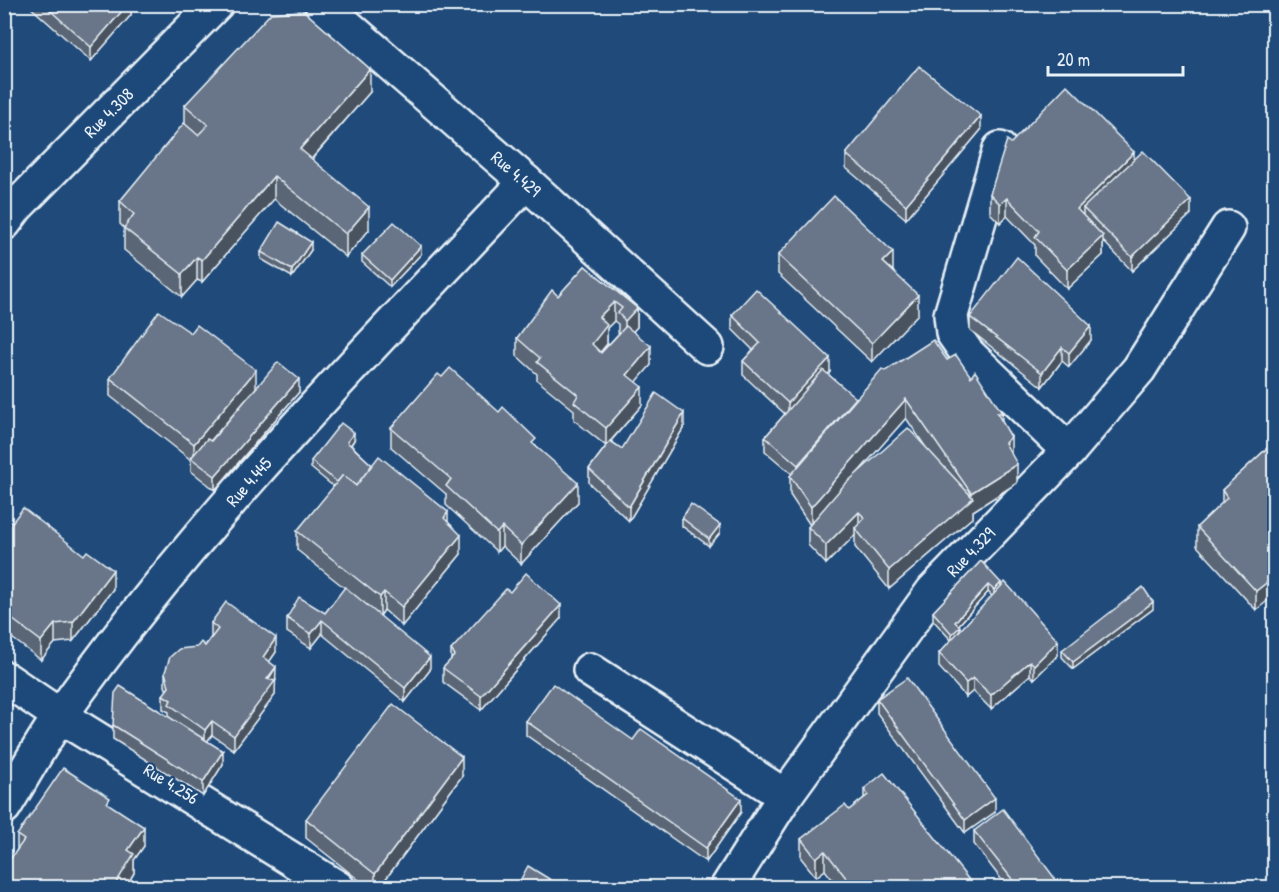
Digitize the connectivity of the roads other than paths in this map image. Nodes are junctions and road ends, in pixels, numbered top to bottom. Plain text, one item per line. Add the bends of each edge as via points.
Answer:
1 (216, 4) edge
2 (322, 4) edge
3 (1000, 148) dead end
4 (526, 182) junction
5 (4, 222) edge
6 (1228, 228) dead end
7 (707, 347) dead end
8 (1069, 451) junction
9 (590, 670) dead end
10 (4, 678) edge
11 (60, 716) junction
12 (785, 796) junction
13 (4, 807) edge
14 (338, 888) edge
15 (727, 888) edge

1 - 5 street, Rue 4.308
2 - 4 street, Rue 4.429
3 - 8 street via 951,325 967,353
4 - 7 street, Rue 4.429
4 - 11 street, Rue 4.445 via 317,405 168,575
6 - 8 street, Rue 4.329 via 1139,369
8 - 12 street, Rue 4.329 via 933,591
9 - 12 street
10 - 11 street, Rue 4.256
11 - 13 street, Rue 4.445
11 - 14 street, Rue 4.256
12 - 15 street, Rue 4.329

